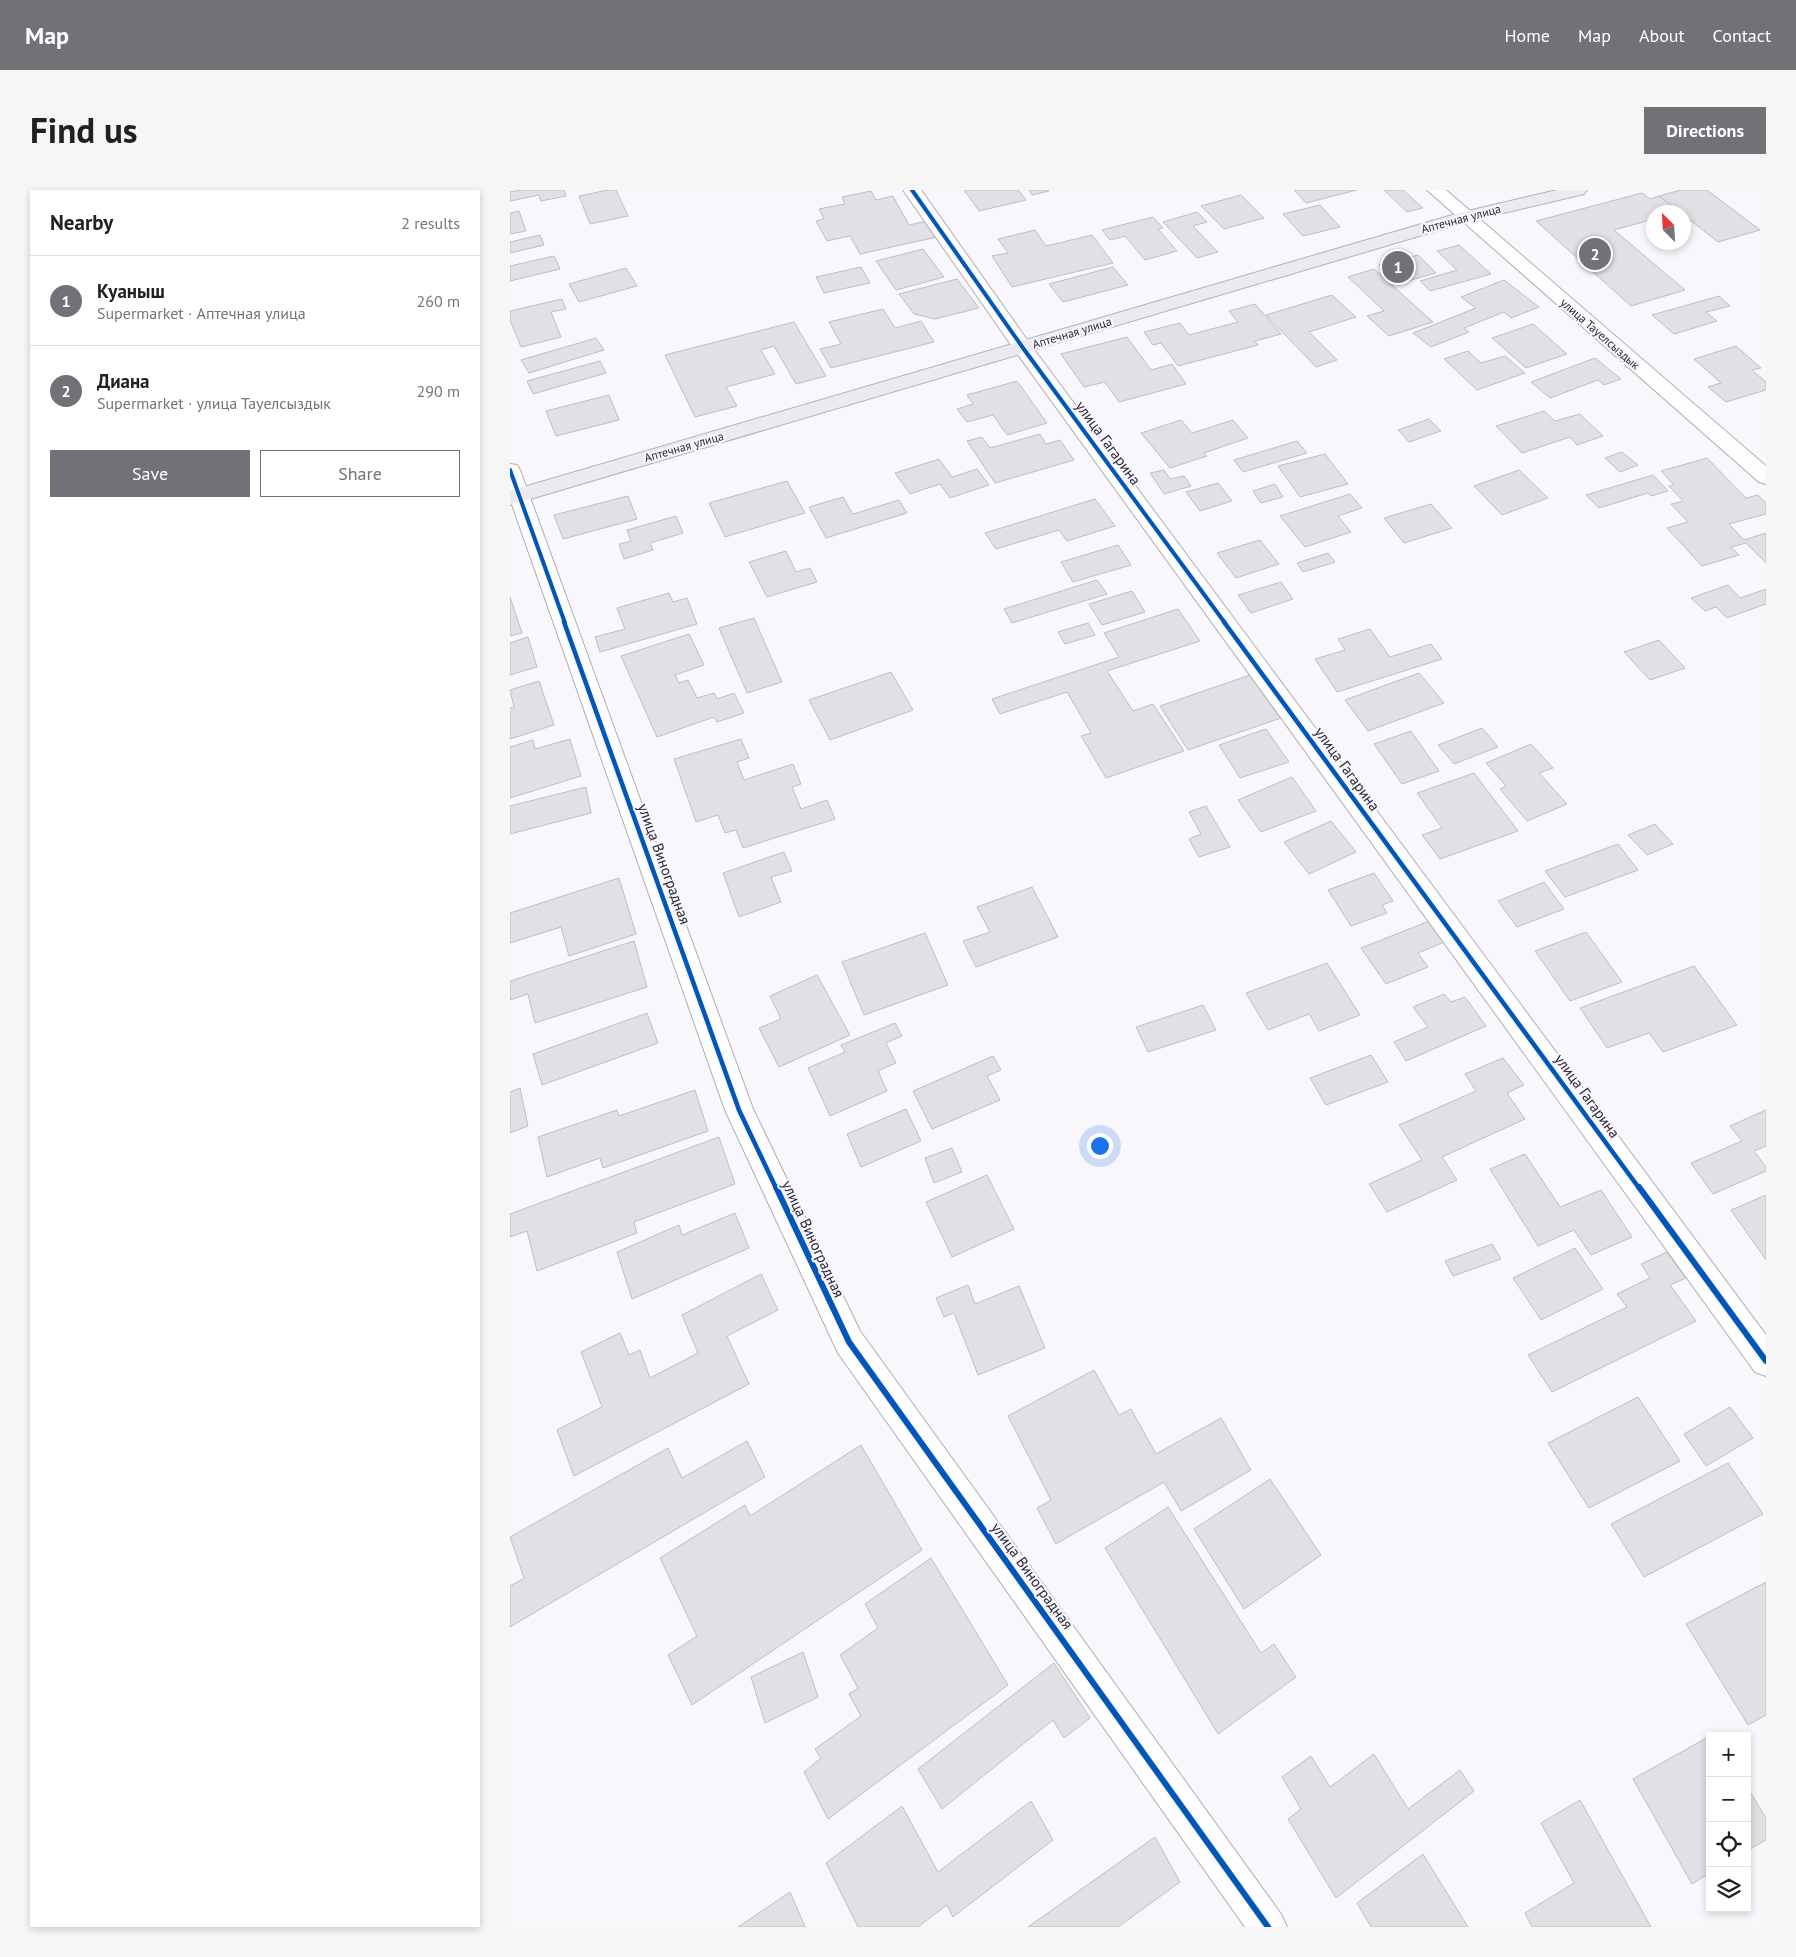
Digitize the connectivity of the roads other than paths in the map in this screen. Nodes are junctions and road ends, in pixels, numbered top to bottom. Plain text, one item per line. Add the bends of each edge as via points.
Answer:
1 (912, 190) edge
2 (1436, 190) edge
3 (1578, 190) edge
4 (1465, 217) junction
5 (1023, 348) junction
6 (1766, 477) edge
7 (513, 488) edge
8 (1766, 1361) edge
9 (1268, 1927) edge

1 - 5 street, улица Гагарина
2 - 4 street, улица Тауелсыздык
3 - 4 main road, Аптечная улица
4 - 5 main road, Аптечная улица
4 - 6 street, улица Тауелсыздык
5 - 7 main road, Аптечная улица
5 - 8 street, улица Гагарина
7 - 9 street, улица Виноградная via 739,1110 848,1342

